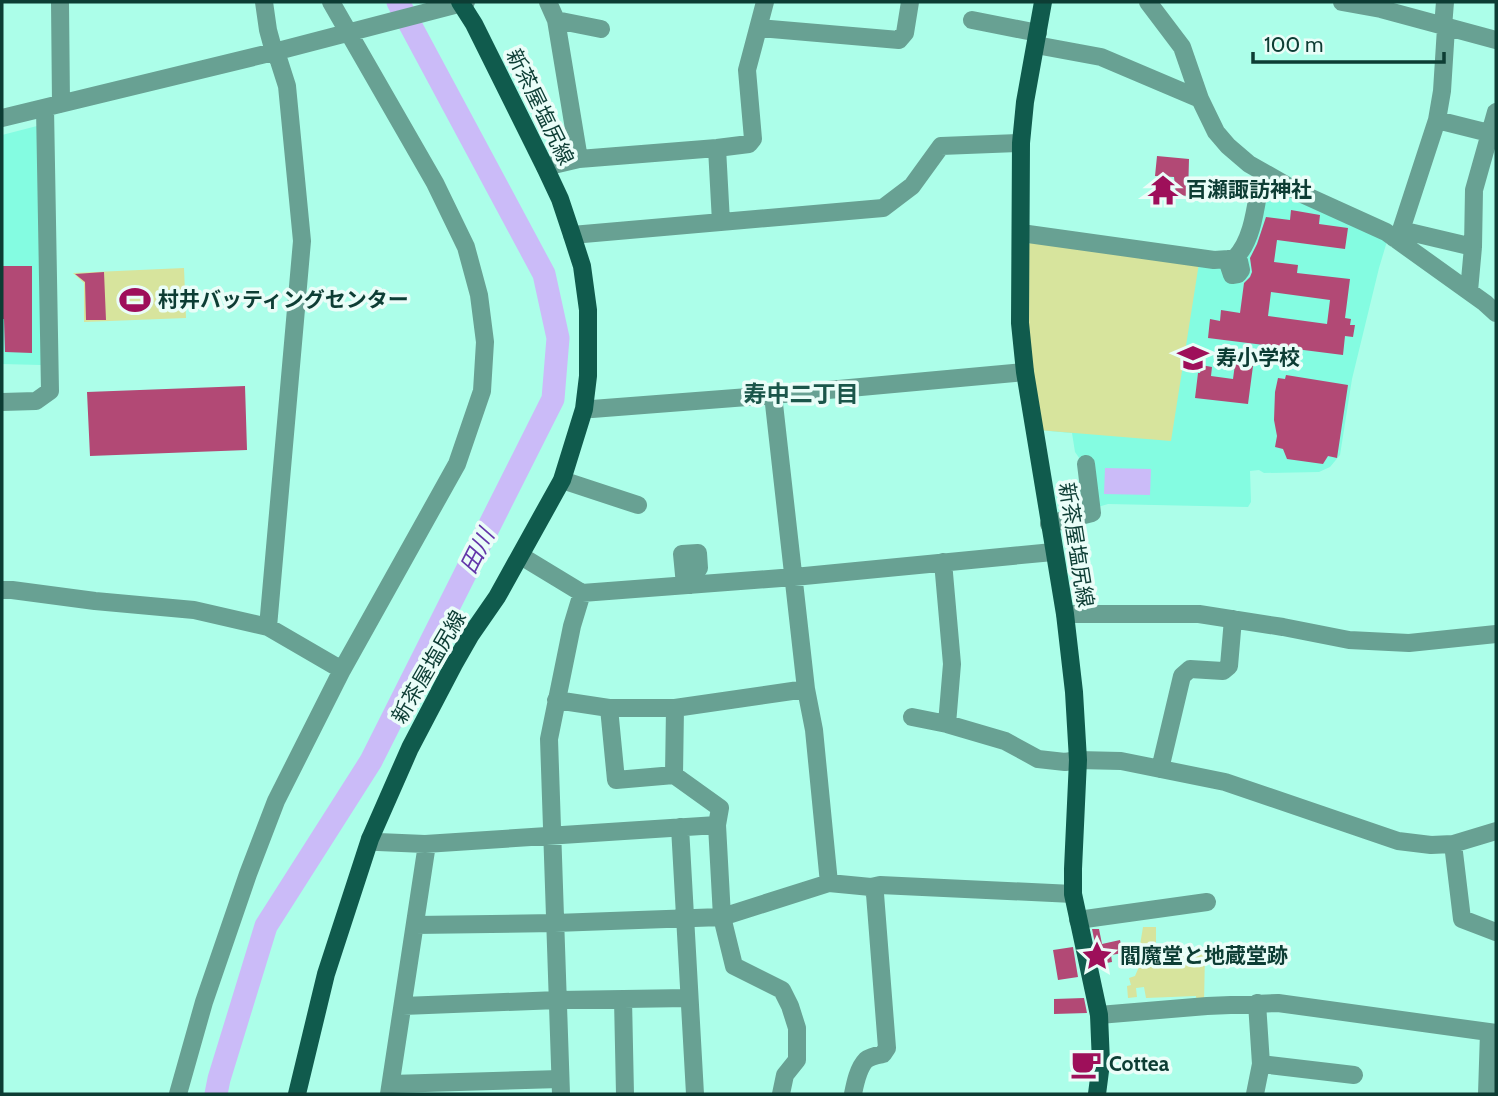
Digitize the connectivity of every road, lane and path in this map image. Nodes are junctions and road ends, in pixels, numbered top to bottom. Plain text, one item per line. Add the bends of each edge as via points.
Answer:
1 (60, 2) edge
2 (264, 2) edge
3 (331, 2) edge
4 (548, 2) edge
5 (765, 2) edge
6 (910, 2) edge
7 (1043, 2) edge
8 (1148, 2) edge
9 (1342, 2) edge
10 (1445, 2) edge
11 (457, 4) edge
12 (1381, 6) edge
13 (556, 20) junction
14 (972, 20) dead end
15 (1444, 27) junction
16 (759, 28) junction
17 (601, 29) dead end
18 (355, 31) junction
19 (1037, 39) junction
20 (1496, 40) edge
21 (274, 52) junction
22 (1200, 99) junction
23 (53, 106) junction
24 (1496, 112) edge
25 (2, 118) edge
26 (1437, 120) junction
27 (1492, 138) edge
28 (1021, 144) junction
29 (717, 148) junction
30 (579, 159) junction
31 (545, 167) junction
32 (1262, 172) junction
33 (721, 222) junction
34 (1021, 233) junction
35 (1398, 234) junction
36 (572, 235) junction
37 (1473, 247) junction
38 (1469, 291) junction
39 (1496, 313) edge
40 (1025, 372) junction
41 (773, 395) junction
42 (2, 402) edge
43 (593, 409) dead end
44 (1086, 464) dead end
45 (562, 480) junction
46 (638, 505) dead end
47 (1049, 524) junction
48 (1053, 552) junction
49 (521, 556) junction
50 (943, 562) junction
51 (794, 577) junction
52 (2, 590) edge
53 (582, 593) junction
54 (1065, 614) junction
55 (1233, 618) junction
56 (268, 627) junction
57 (1496, 634) edge
58 (342, 670) junction
59 (806, 690) junction
60 (556, 700) junction
61 (609, 708) junction
62 (675, 708) junction
63 (912, 717) dead end
64 (947, 724) junction
65 (1078, 760) junction
66 (1160, 769) junction
67 (674, 775) junction
68 (717, 825) junction
69 (680, 827) junction
70 (1496, 831) edge
71 (553, 836) junction
72 (370, 839) junction
73 (427, 844) junction
74 (1453, 844) junction
75 (830, 883) junction
76 (871, 887) junction
77 (1073, 894) junction
78 (1207, 902) dead end
79 (685, 917) junction
80 (722, 917) junction
81 (1078, 920) junction
82 (555, 923) junction
83 (415, 925) junction
84 (1496, 932) edge
85 (689, 998) junction
86 (624, 999) junction
87 (558, 1000) junction
88 (1257, 1003) junction
89 (402, 1006) junction
90 (1099, 1015) junction
91 (1492, 1032) edge
92 (1261, 1065) junction
93 (1354, 1075) dead end
94 (561, 1087) edge
95 (390, 1089) edge
96 (178, 1094) edge
97 (297, 1094) edge
98 (625, 1094) edge
99 (695, 1094) edge
100 (781, 1094) edge
101 (853, 1094) edge
102 (1097, 1094) edge
103 (1255, 1094) edge
104 (1487, 1094) edge

1 - 23 street
2 - 21 street
3 - 18 street
4 - 13 street
5 - 16 street
6 - 16 street via 905,33 899,40
7 - 19 main road, 新茶屋塩尻線
8 - 22 street via 1182,47
9 - 12 street
10 - 15 street
11 - 18 street
11 - 31 main road, 新茶屋塩尻線 via 474,24
12 - 15 street
13 - 17 street
13 - 30 street
14 - 19 street
15 - 20 street
15 - 26 street
16 - 29 street via 747,70 753,139 748,144
18 - 21 street
18 - 58 street via 466,247 485,342 482,391 457,464
19 - 22 street via 1101,57
19 - 28 main road, 新茶屋塩尻線
21 - 23 street
21 - 56 street via 287,86 302,241
22 - 32 street via 1216,132
23 - 25 street
23 - 42 street via 50,391 36,401
24 - 27 street
26 - 27 street
26 - 35 street
27 - 37 street via 1474,190
28 - 33 street via 941,146 912,187 883,208
28 - 34 main road, 新茶屋塩尻線
29 - 30 street
29 - 33 street
30 - 31 street
31 - 36 main road, 新茶屋塩尻線
32 - 34 street via 1248,238 1232,258 1214,260
32 - 35 street
33 - 36 street
34 - 40 main road, 新茶屋塩尻線 via 1020,323
35 - 37 street
35 - 38 street
36 - 45 main road, 新茶屋塩尻線 via 588,310 588,376 584,408
37 - 38 street
38 - 39 street
40 - 41 street
40 - 47 main road, 新茶屋塩尻線
41 - 43 street
41 - 51 street
44 - 47 street via 1092,513
45 - 46 street
45 - 49 main road, 新茶屋塩尻線
47 - 48 main road, 新茶屋塩尻線
48 - 50 street
48 - 54 main road, 新茶屋塩尻線
49 - 53 street
49 - 72 main road, 新茶屋塩尻線 via 470,636 410,748
50 - 51 street
50 - 64 street via 952,664
51 - 53 street
51 - 59 street
52 - 56 street via 194,610
53 - 60 street
54 - 55 street
54 - 65 main road, 新茶屋塩尻線
55 - 57 street via 1349,640 1409,643
55 - 66 street via 1229,666 1223,671 1190,669 1182,676
56 - 58 street
58 - 96 street via 276,801 204,1002
59 - 62 street
59 - 75 street
60 - 61 street
60 - 71 street via 549,739
61 - 62 street
61 - 67 street via 616,780
62 - 67 street
63 - 64 street
64 - 65 street via 1005,741 1038,759
65 - 66 street via 1121,761
65 - 77 main road, 新茶屋塩尻線
66 - 74 street via 1225,782 1398,841
67 - 68 street via 720,808
68 - 69 street
68 - 80 street
69 - 71 street
69 - 79 street
70 - 74 street
71 - 73 street
71 - 82 street
72 - 73 street
72 - 97 main road, 新茶屋塩尻線 via 326,974
73 - 83 street
74 - 84 street via 1462,919
75 - 76 street
75 - 80 street
76 - 77 street
76 - 101 street via 887,1048 864,1061
77 - 81 main road, 新茶屋塩尻線
78 - 81 street
79 - 80 street
79 - 82 street
79 - 85 street
80 - 100 street via 734,965 782,990 790,1006 797,1028 797,1060 785,1075
81 - 90 main road, 新茶屋塩尻線
82 - 83 street
82 - 87 street
83 - 89 street
85 - 86 street
85 - 99 street
86 - 87 street
86 - 98 street
87 - 89 street
87 - 94 street
88 - 90 street
88 - 91 street
88 - 92 street
89 - 95 street
90 - 102 main road, 新茶屋塩尻線
91 - 104 street
92 - 93 street
92 - 103 street
94 - 95 street

